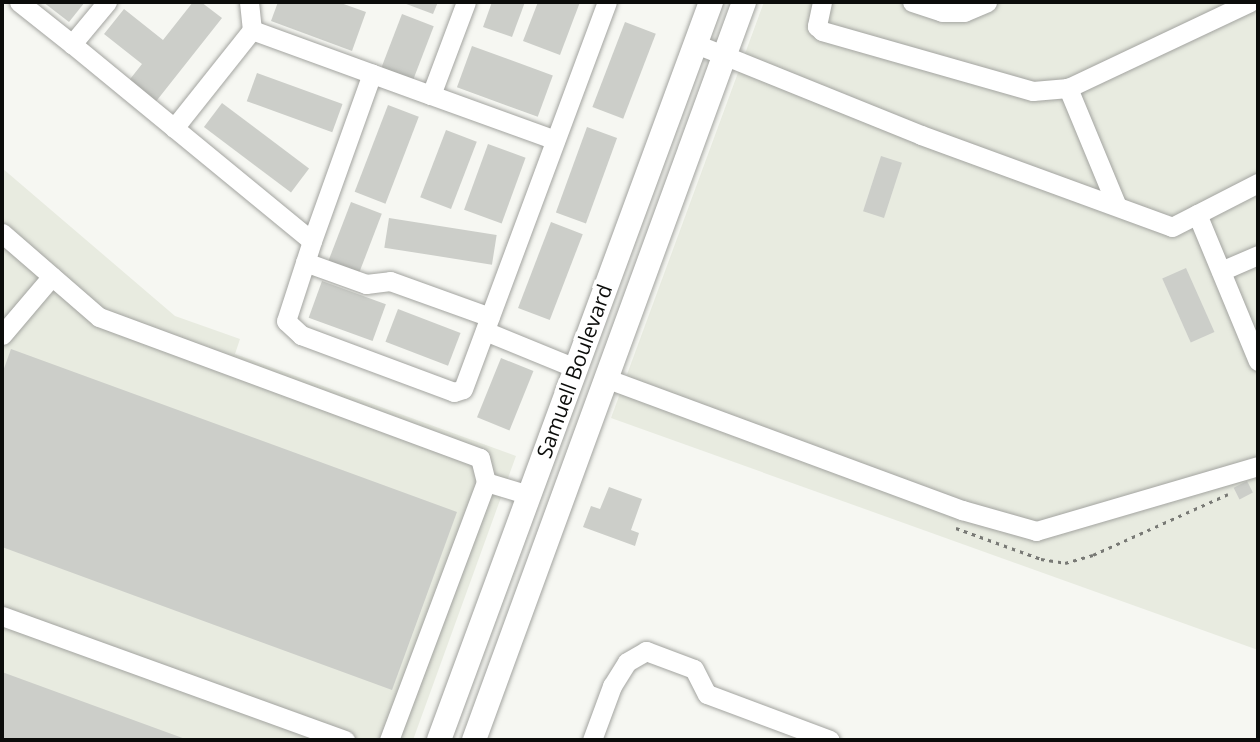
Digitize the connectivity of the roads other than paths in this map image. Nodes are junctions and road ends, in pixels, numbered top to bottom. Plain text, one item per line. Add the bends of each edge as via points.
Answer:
1 (19, 2) edge
2 (107, 2) edge
3 (249, 2) edge
4 (466, 2) edge
5 (607, 2) edge
6 (744, 2) edge
7 (822, 2) edge
8 (912, 2) edge
9 (987, 2) edge
10 (1250, 2) edge
11 (703, 4) edge
12 (252, 30) junction
13 (72, 44) junction
14 (695, 44) junction
15 (725, 55) junction
16 (372, 73) junction
17 (1068, 88) junction
18 (431, 95) junction
19 (174, 128) junction
20 (555, 140) junction
21 (1258, 183) edge
22 (1116, 204) junction
23 (1196, 214) junction
24 (2, 233) edge
25 (312, 241) junction
26 (1258, 255) edge
27 (304, 262) junction
28 (1220, 271) junction
29 (52, 276) junction
30 (487, 324) junction
31 (2, 335) edge
32 (1258, 361) edge
33 (575, 368) junction
34 (605, 378) junction
35 (1258, 466) edge
36 (486, 482) junction
37 (529, 495) junction
38 (558, 506) junction
39 (2, 616) edge
40 (345, 740) edge
41 (389, 740) edge
42 (439, 740) edge
43 (474, 740) edge
44 (592, 740) edge
45 (830, 740) edge

1 - 13 lane
2 - 13 lane
3 - 12 lane
4 - 18 lane
5 - 20 lane
6 - 15 main road, Samuell Boulevard
7 - 17 lane via 817,26 822,31 1033,91
8 - 9 lane via 942,12 964,12
10 - 17 lane
11 - 14 main road, Samuell Boulevard
12 - 16 lane
12 - 19 lane
13 - 19 lane
14 - 15 lane
14 - 33 main road, Samuell Boulevard
15 - 22 lane via 921,135
15 - 34 main road, Samuell Boulevard
16 - 18 lane
16 - 25 lane
17 - 22 lane
18 - 20 lane
19 - 25 lane
20 - 30 lane
21 - 23 lane
22 - 23 lane via 1172,227
23 - 28 lane
24 - 29 lane
25 - 27 lane
26 - 28 lane
27 - 30 lane via 366,284 390,281
27 - 30 lane via 286,321 301,335 454,392 463,389
28 - 32 lane
29 - 31 lane
29 - 36 lane via 99,317 473,453 484,465
30 - 33 lane
33 - 34 main road
33 - 37 main road, Samuell Boulevard
34 - 35 lane via 962,510 1036,531
34 - 38 main road, Samuell Boulevard
36 - 37 lane
36 - 41 lane
37 - 38 main road
37 - 42 main road, Samuell Boulevard
38 - 43 main road, Samuell Boulevard
39 - 40 lane
44 - 45 lane via 612,686 627,662 646,651 695,669 707,694

